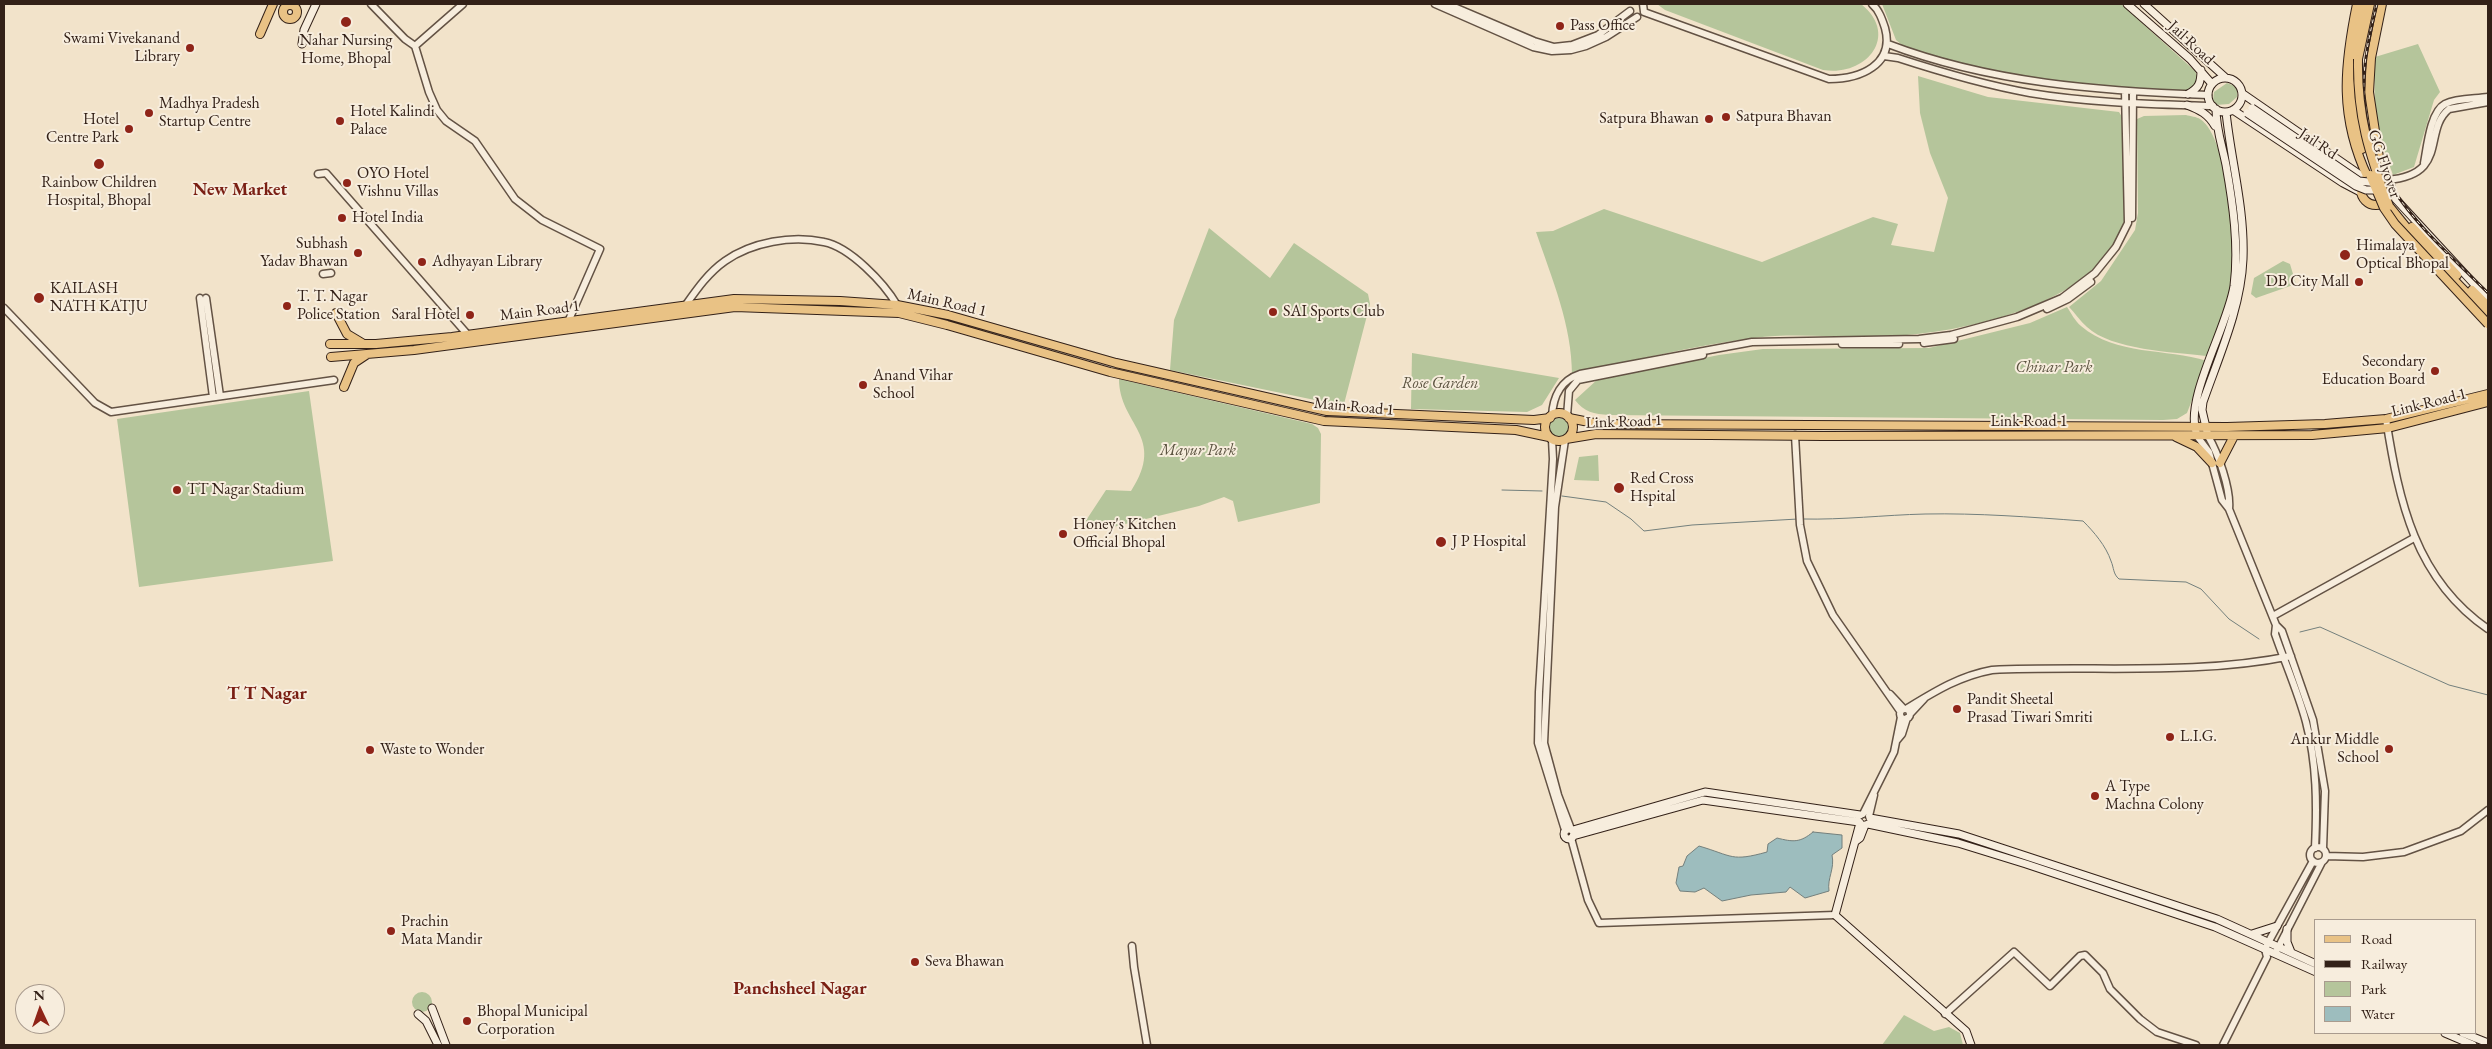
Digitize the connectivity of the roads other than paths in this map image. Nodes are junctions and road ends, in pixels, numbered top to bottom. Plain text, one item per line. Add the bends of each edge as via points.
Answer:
1 (273, 4) edge
2 (316, 4) edge
3 (371, 4) edge
4 (463, 4) edge
5 (1435, 4) edge
6 (1447, 4) edge
7 (1631, 4) edge
8 (1643, 4) edge
9 (1872, 4) edge
10 (2127, 4) edge
11 (2144, 4) edge
12 (2357, 4) edge
13 (2364, 4) edge
14 (2370, 4) edge
15 (2382, 4) edge
16 (293, 5) edge
17 (283, 6) edge
18 (1630, 11) junction
19 (1644, 12) junction
20 (1636, 17) junction
21 (260, 34) dead end
22 (302, 44) dead end
23 (1888, 44) junction
24 (415, 46) junction
25 (1884, 56) junction
26 (2355, 62) junction
27 (2201, 70) junction
28 (2226, 78) junction
29 (2212, 84) junction
30 (2125, 91) junction
31 (2133, 92) junction
32 (2188, 94) junction
33 (2208, 94) junction
34 (2243, 94) junction
35 (2488, 97) edge
36 (2124, 102) junction
37 (2488, 102) edge
38 (2132, 103) junction
39 (2187, 105) junction
40 (2214, 107) junction
41 (2242, 110) junction
42 (2216, 129) junction
43 (2424, 164) junction
44 (318, 174) dead end
45 (2377, 182) junction
46 (2362, 193) junction
47 (2390, 196) junction
48 (323, 274) dead end
49 (331, 274) dead end
50 (203, 298) dead end
51 (2488, 299) edge
52 (897, 305) junction
53 (685, 306) junction
54 (2488, 306) edge
55 (4, 308) edge
56 (336, 313) dead end
57 (2488, 314) edge
58 (2488, 324) edge
59 (568, 325) junction
60 (468, 335) junction
61 (330, 344) dead end
62 (364, 344) junction
63 (367, 354) junction
64 (331, 357) dead end
65 (1098, 358) junction
66 (1092, 366) junction
67 (334, 380) dead end
68 (344, 387) dead end
69 (2488, 394) edge
70 (216, 397) junction
71 (2488, 402) edge
72 (1551, 417) junction
73 (1568, 417) junction
74 (2387, 424) junction
75 (2195, 427) junction
76 (2205, 427) junction
77 (1795, 435) junction
78 (2173, 436) junction
79 (2198, 436) junction
80 (2208, 436) junction
81 (2234, 436) junction
82 (1551, 438) junction
83 (1565, 440) junction
84 (2216, 463) junction
85 (2414, 538) junction
86 (2273, 616) junction
87 (2276, 625) junction
88 (2488, 629) edge
89 (2290, 656) junction
90 (2283, 658) junction
91 (1905, 713) junction
92 (2488, 810) edge
93 (1864, 820) junction
94 (1897, 827) junction
95 (1571, 833) junction
96 (2315, 848) junction
97 (2323, 849) junction
98 (2326, 856) junction
99 (2313, 861) junction
100 (2322, 862) junction
101 (2183, 907) junction
102 (1835, 915) junction
103 (2180, 915) junction
104 (2277, 926) junction
105 (2232, 929) junction
106 (2287, 929) junction
107 (2252, 934) junction
108 (2269, 941) junction
109 (1132, 946) dead end
110 (2279, 946) junction
111 (2292, 952) junction
112 (2266, 953) junction
113 (2276, 954) junction
114 (2314, 963) edge
115 (2314, 971) edge
116 (432, 1008) dead end
117 (418, 1014) dead end
118 (1946, 1014) junction
119 (2447, 1034) edge
120 (2466, 1034) edge
121 (2488, 1043) edge
122 (438, 1045) edge
123 (446, 1045) edge
124 (1147, 1045) edge
125 (1971, 1045) edge
126 (2196, 1045) edge
127 (2223, 1045) edge
128 (2472, 1045) edge

1 - 21 main road
2 - 22 main road via 304,30
3 - 24 street
4 - 24 street
5 - 20 street via 1533,47 1552,51 1586,46
6 - 18 street via 1534,41 1554,46 1572,45 1598,35
7 - 18 street
8 - 19 street
9 - 23 street via 1882,19
10 - 27 main road, Jail Road
11 - 28 main road, Jail Road
12 - 45 main road via 2347,56 2346,96 2352,136
13 - 26 main road
14 - 26 main road
15 - 45 main road via 2369,77 2372,123 2380,154
16 - 17 main road
16 - 17 main road via 297,13 292,19 284,17
18 - 20 street
19 - 20 street
19 - 25 street via 1829,79 1847,79 1860,74
23 - 25 street
23 - 30 street via 1986,73 2061,86
24 - 59 street via 437,110 446,121 476,141 515,200 542,220 600,249
25 - 36 street via 2031,93
26 - 45 main road, GG Flyover, bridge via 2355,121
27 - 29 main road, Jail Road
27 - 32 main road via 2198,87
28 - 29 main road
28 - 34 main road, Jail Road via 2237,82
29 - 33 main road
30 - 31 street
30 - 36 street
31 - 32 street
31 - 38 street
32 - 33 street
33 - 40 main road
34 - 41 main road, Jail Road
34 - 41 main road
35 - 43 street via 2451,102 2442,107 2431,128
36 - 38 street
36 - 72 street via 2128,223 2116,247 2095,273 2062,298 2018,317 1951,335 1919,339 1752,342 1580,374 1559,390
37 - 43 street via 2446,112 2430,158
38 - 39 street
38 - 73 street via 2133,215 2130,230 2122,246 2098,276 2068,300 2015,322 1944,341 1760,345 1588,377 1570,389
39 - 40 street
39 - 42 main road via 2210,118
40 - 41 main road
40 - 42 main road
41 - 45 main road
41 - 45 main road, Jail Rd, bridge via 2356,186
41 - 46 main road via 2343,183
41 - 76 main road via 2229,147 2241,212 2243,260 2234,308 2203,402
42 - 75 main road via 2232,206 2236,263 2233,290 2194,408
43 - 45 street via 2408,175
44 - 60 street via 326,173
45 - 46 main road via 2362,186
45 - 47 main road via 2391,187
45 - 57 main road, GG Flyover, bridge via 2389,206 2408,230
45 - 58 main road, GG Flyover, bridge via 2384,208 2395,224
46 - 47 main road via 2364,199 2380,205
47 - 51 main road
47 - 54 main road via 2409,224
48 - 49 street
50 - 70 street
52 - 53 main road, Main Road 1 via 734,299
52 - 53 street via 876,276 836,247 824,242 788,240 760,245 726,260 709,274
52 - 65 main road, Main Road 1
53 - 59 main road, Main Road 1
55 - 70 street via 95,402 111,412
56 - 62 main road via 347,334
59 - 60 main road, Main Road 1 via 530,325
59 - 63 main road, Main Road 1
59 - 66 main road, Main Road 1 via 735,307 899,313
60 - 62 main road, Main Road 1
61 - 62 main road, Main Road 1
63 - 64 main road, Main Road 1
63 - 68 main road via 354,363
65 - 66 main road
65 - 72 main road, Main Road 1 via 1326,411 1534,420
66 - 82 main road, Main Road 1 via 1324,421 1516,430
67 - 70 street
69 - 74 main road, Link Road 1
71 - 74 main road, Link Road 1
72 - 73 main road, Link Road 1 via 1560,414
72 - 82 main road via 1545,426
73 - 75 main road, Link Road 1 via 1598,424
73 - 83 main road, Link Road 1 via 1573,428
74 - 76 main road, Link Road 1
74 - 81 main road, Link Road 1 via 2312,435
74 - 85 street via 2406,516
75 - 76 main road, Link Road 1
75 - 79 main road
76 - 80 main road
77 - 78 main road, Link Road 1
77 - 83 main road, Link Road 1 via 1596,434
77 - 91 street via 1800,525 1807,562 1833,615
78 - 79 main road, Link Road 1
78 - 84 main road via 2197,447
79 - 80 main road, Link Road 1
79 - 84 street
80 - 81 main road, Link Road 1
80 - 84 street
81 - 84 main road
82 - 83 main road, Link Road 1
82 - 95 street via 1553,459 1538,743
83 - 95 street via 1554,516 1544,743
84 - 86 street via 2222,500 2229,509
85 - 86 street
85 - 88 street via 2442,585 2471,618
86 - 87 street
87 - 89 street via 2282,632
87 - 90 street via 2274,634
89 - 90 street
89 - 97 street via 2313,720 2320,758 2325,791
90 - 91 street via 2256,663 2164,668 1992,670 1943,686
90 - 96 street via 2306,722 2314,762 2317,797
91 - 93 street via 1902,734 1896,740 1894,752
92 - 98 street via 2461,831 2404,852 2363,857
93 - 94 main road
93 - 95 main road via 1703,800
93 - 102 main road
94 - 101 main road via 1959,834
94 - 103 main road via 1966,845
95 - 102 street via 1588,900 1599,922
96 - 97 street
96 - 99 street via 2310,854
97 - 98 street
98 - 100 street
99 - 100 street
99 - 104 street
100 - 106 street
101 - 103 main road
101 - 105 main road
102 - 118 main road
103 - 105 main road
104 - 107 main road
104 - 108 street
105 - 107 main road
105 - 112 main road
106 - 110 street
106 - 111 main road
107 - 108 main road
108 - 110 main road
108 - 112 street
109 - 124 street
110 - 111 main road
110 - 113 street
111 - 114 main road
112 - 113 main road
112 - 127 street
113 - 115 main road
116 - 123 main road
117 - 122 main road via 426,1021
118 - 125 main road via 1966,1031
118 - 126 street via 2012,953 2050,986 2080,956 2085,955 2103,973 2110,989 2156,1032
119 - 128 main road
120 - 121 main road

